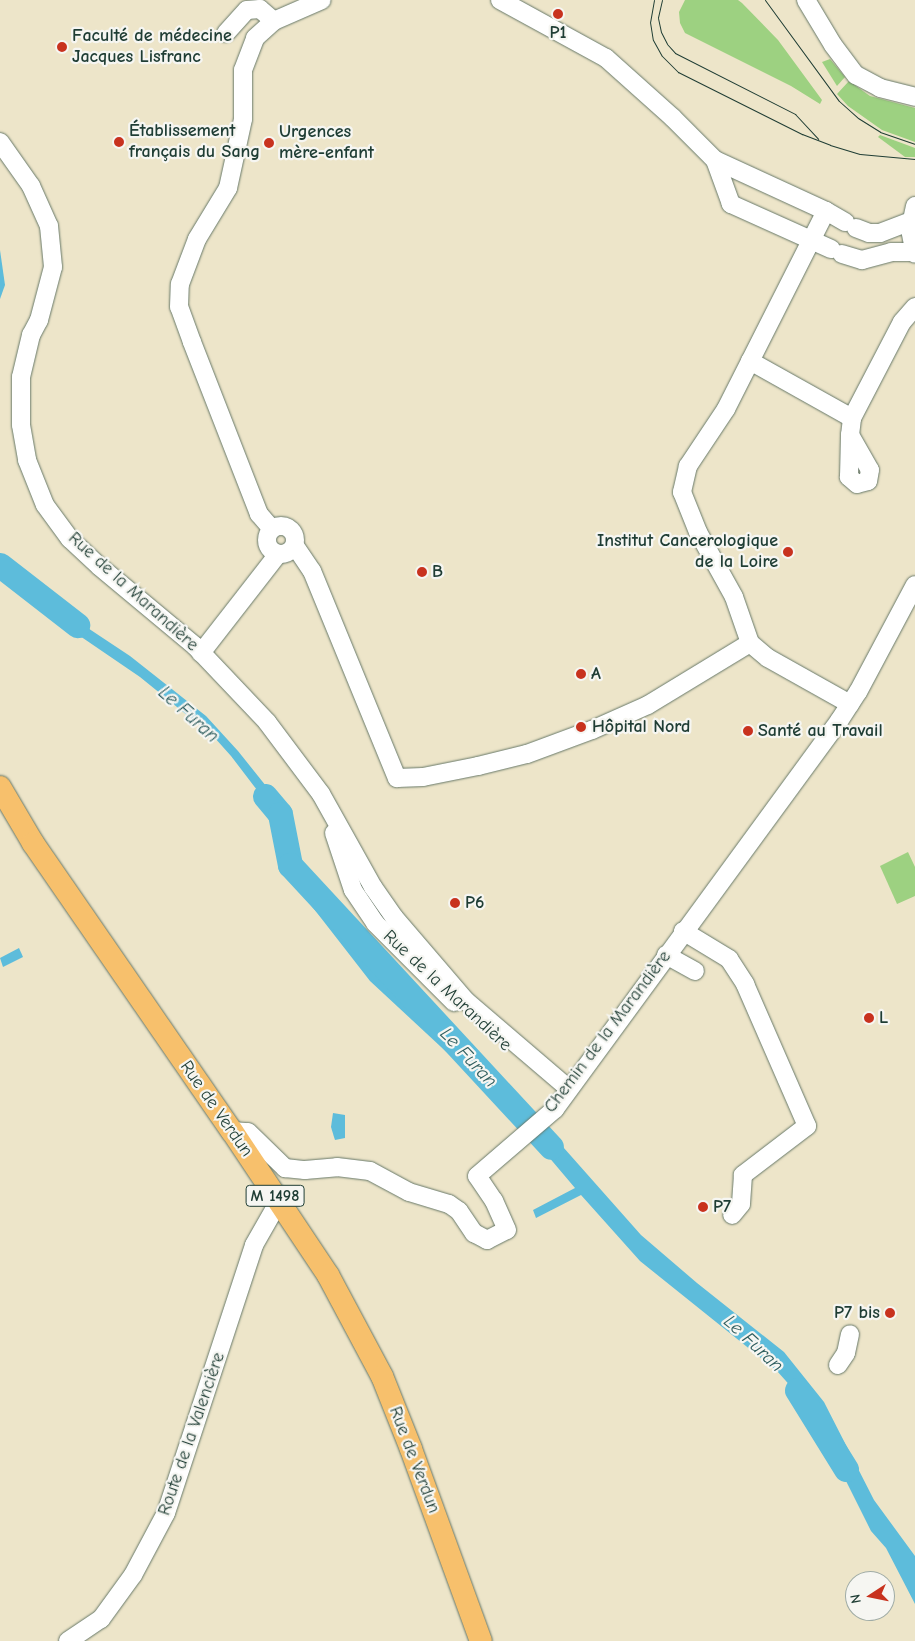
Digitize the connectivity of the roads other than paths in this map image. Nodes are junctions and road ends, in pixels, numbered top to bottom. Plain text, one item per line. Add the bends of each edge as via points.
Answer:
1 (322, 0) edge
2 (500, 0) edge
3 (806, 0) edge
4 (274, 21) junction
5 (226, 33) dead end
6 (915, 97) edge
7 (0, 142) edge
8 (715, 160) junction
9 (826, 211) junction
10 (913, 214) edge
11 (811, 240) junction
12 (915, 253) edge
13 (915, 307) edge
14 (750, 361) junction
15 (272, 529) junction
16 (295, 546) junction
17 (278, 554) junction
18 (915, 585) edge
19 (750, 643) junction
20 (201, 653) junction
21 (850, 704) junction
22 (0, 787) edge
23 (683, 932) junction
24 (666, 954) junction
25 (695, 971) dead end
26 (568, 1091) junction
27 (232, 1131) junction
28 (281, 1204) junction
29 (732, 1215) dead end
30 (850, 1334) dead end
31 (838, 1365) dead end
32 (68, 1641) edge
33 (481, 1641) edge

1 - 4 street
2 - 8 street via 606,58
3 - 6 street via 856,75 872,85
4 - 5 street via 260,9 247,10
4 - 15 street via 255,38 243,70 243,119 228,188 197,239 180,284 179,306 259,514
7 - 20 street, Rue de la Marandière via 31,186 49,226 53,267 21,377 21,425 27,460 45,505 70,540
8 - 9 street
8 - 11 street via 731,204
9 - 10 street via 869,233 880,233
9 - 11 street
10 - 12 street via 910,237
11 - 12 street via 862,260 891,252
11 - 14 street
13 - 14 street via 902,322 851,426
14 - 19 street via 714,430 688,466 682,492 698,532 734,597
15 - 16 street via 288,527 295,536
15 - 17 street via 267,543
16 - 17 street via 289,552
16 - 19 street via 312,572 398,778 423,777 527,754 592,730 648,705
17 - 20 street
18 - 21 street, Chemin de la Marandière
19 - 21 street via 768,658
20 - 26 street, Rue de la Marandière via 267,722 320,794 373,887 394,917 466,1001
21 - 23 street, Chemin de la Marandière
22 - 27 main road, Rue de Verdun / M 1498 via 33,843
23 - 24 street, Chemin de la Marandière
23 - 29 street via 729,959 745,984 807,1126 743,1174 741,1204
24 - 25 street
24 - 26 street, Chemin de la Marandière
26 - 27 street, Chemin de la Marandière via 554,1109 476,1176 494,1202 506,1230 487,1240 474,1233 449,1204 409,1192 370,1171 337,1167 285,1168 248,1132
27 - 28 main road, Rue de Verdun / M 1498
28 - 32 street, Route de la Valencière via 274,1210 254,1245 166,1513 134,1575 100,1619
28 - 33 main road, Rue de Verdun / M 1498 via 328,1275 382,1376
30 - 31 street via 846,1353

